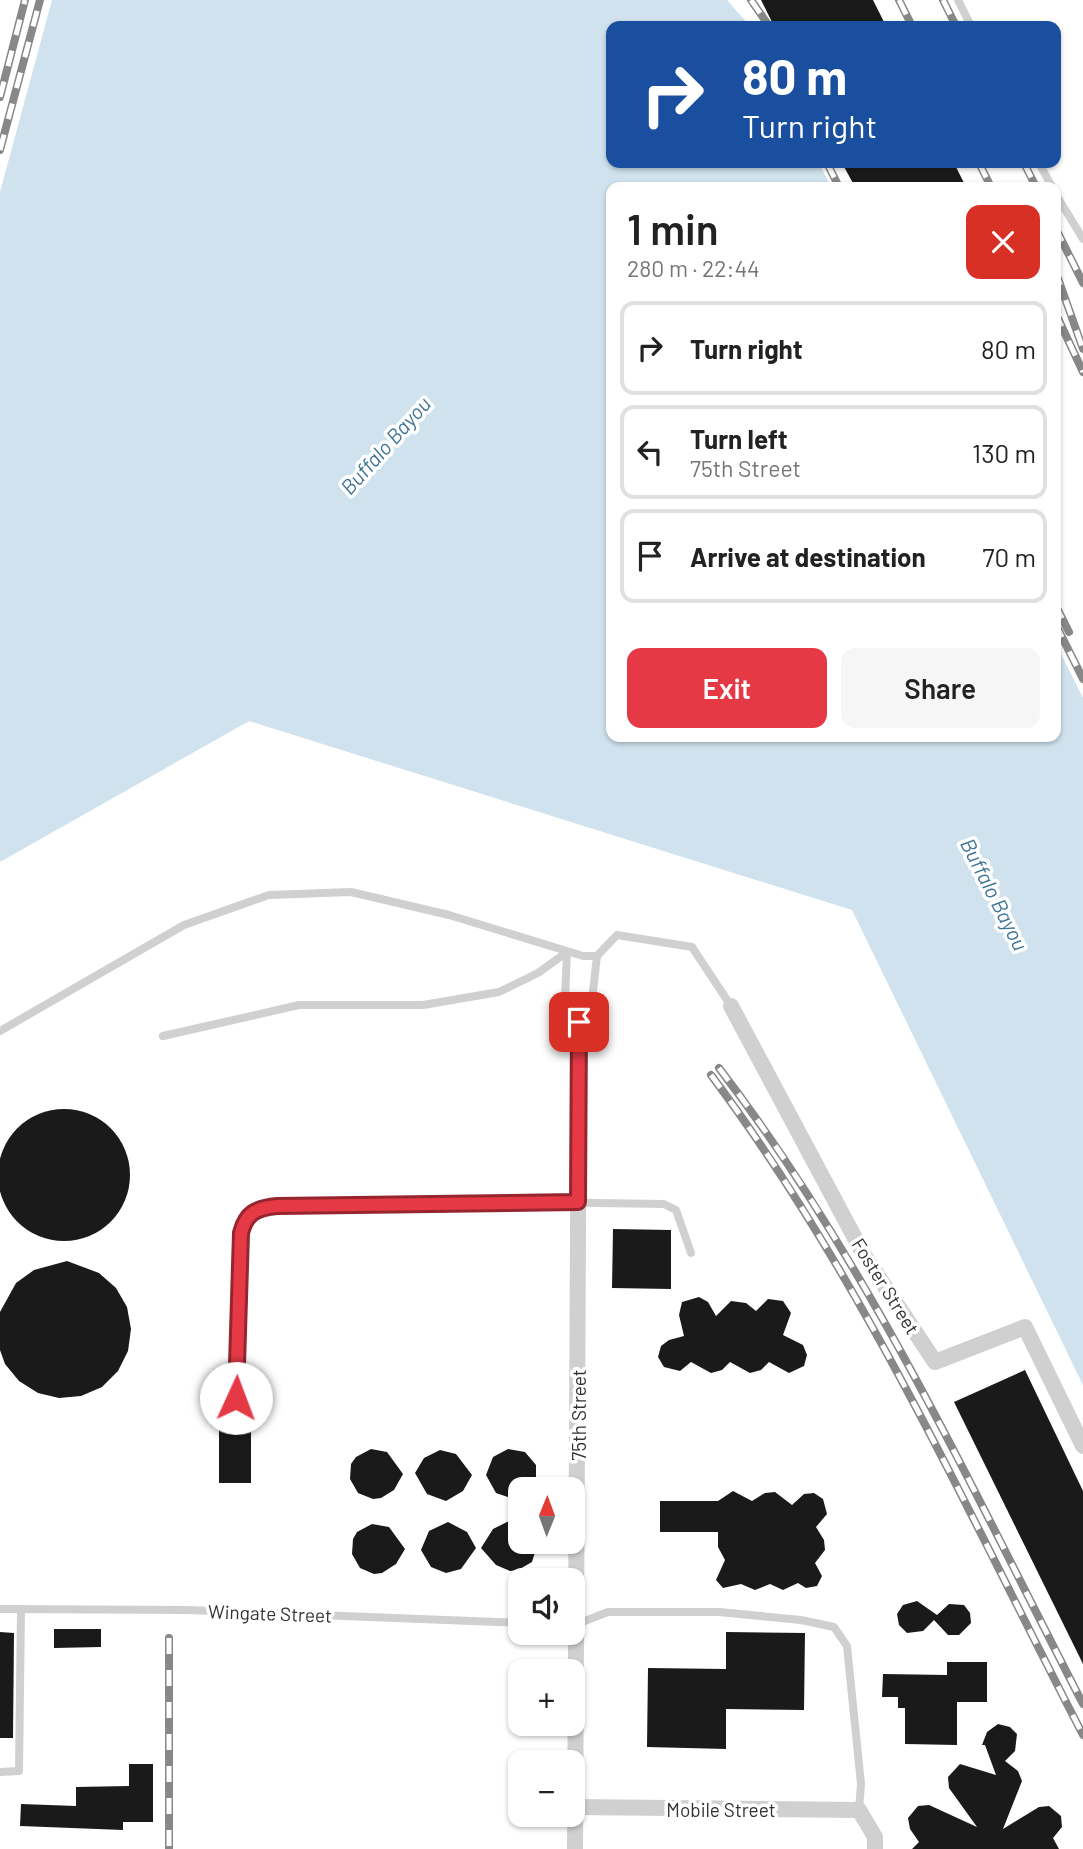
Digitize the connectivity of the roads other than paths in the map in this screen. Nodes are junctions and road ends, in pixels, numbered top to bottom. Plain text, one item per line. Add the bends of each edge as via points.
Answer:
1 (958, 0) edge
2 (968, 21) edge
3 (1061, 203) edge
4 (1083, 239) edge
5 (567, 952) junction
6 (597, 956) junction
7 (731, 1006) joint
8 (579, 1022) junction
9 (0, 1031) edge
10 (163, 1037) dead end
11 (578, 1202) junction
12 (691, 1253) dead end
13 (236, 1398) dead end
14 (1083, 1446) edge
15 (575, 1568) edge
16 (0, 1609) edge
17 (21, 1609) junction
18 (585, 1621) edge
19 (508, 1623) edge
20 (574, 1645) edge
21 (575, 1750) edge
22 (0, 1772) edge
23 (585, 1807) edge
24 (862, 1812) junction
25 (575, 1827) edge
26 (575, 1849) edge
27 (875, 1849) edge

1 - 2 lane
3 - 4 lane
5 - 6 lane
5 - 8 lane via 565,998
5 - 9 lane via 449,915 351,892 269,895 184,925
5 - 10 lane via 499,992 423,1005 299,1005
6 - 7 lane via 617,935 692,947
6 - 8 lane via 592,1000
7 - 14 street, Foster Street via 864,1255 935,1362 1025,1327
8 - 11 street, 75th Street
11 - 12 lane via 671,1205 682,1222
11 - 13 lane via 255,1210 245,1219 241,1233
11 - 15 street, 75th Street
16 - 17 lane, Wingate Street
17 - 19 lane, Wingate Street via 188,1610
17 - 22 lane via 19,1771
18 - 24 lane via 608,1612 719,1612 834,1627 847,1646
20 - 21 street, 75th Street
23 - 24 street, Mobile Street
24 - 27 street via 875,1837
25 - 26 street, 75th Street

